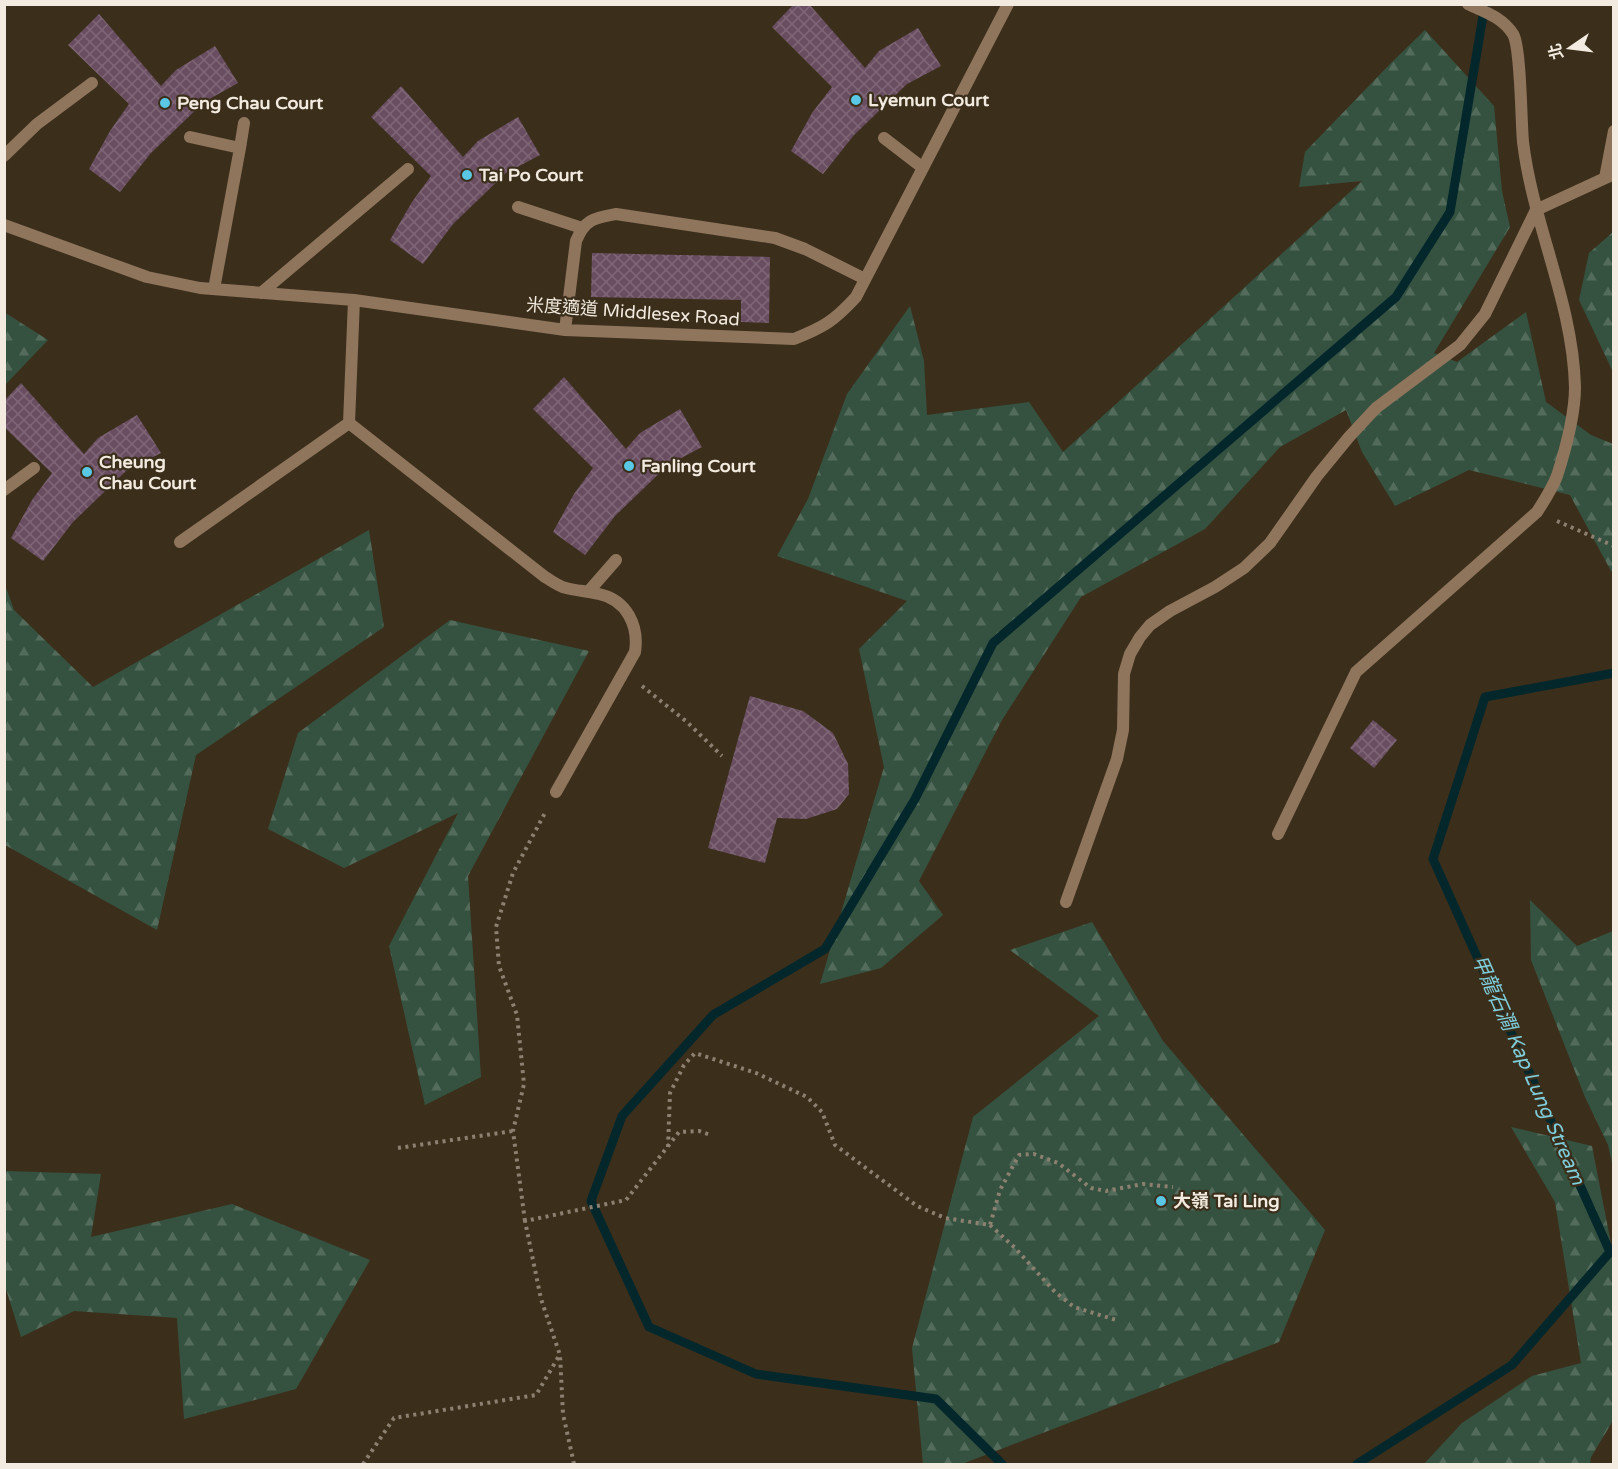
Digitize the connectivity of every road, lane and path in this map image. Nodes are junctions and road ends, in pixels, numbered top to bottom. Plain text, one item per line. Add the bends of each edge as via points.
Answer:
1 (1008, 4) edge
2 (1468, 4) edge
3 (92, 83) dead end
4 (244, 123) dead end
5 (1614, 130) edge
6 (189, 136) dead end
7 (884, 138) dead end
8 (240, 148) junction
9 (4, 156) edge
10 (923, 168) junction
11 (408, 169) dead end
12 (1609, 176) edge
13 (518, 207) dead end
14 (1536, 210) junction
15 (4, 225) edge
16 (582, 228) junction
17 (865, 279) junction
18 (214, 289) junction
19 (261, 293) junction
20 (354, 300) junction
21 (565, 330) junction
22 (349, 423) junction
23 (34, 468) dead end
24 (4, 490) edge
25 (1537, 512) junction
26 (180, 542) dead end
27 (1614, 546) edge
28 (616, 560) dead end
29 (588, 592) junction
30 (623, 674) junction
31 (722, 756) dead end
32 (556, 792) joint
33 (1278, 834) dead end
34 (1066, 902) dead end
35 (513, 1131) junction
36 (711, 1136) dead end
37 (668, 1147) junction
38 (398, 1148) dead end
39 (1173, 1186) dead end
40 (525, 1221) junction
41 (990, 1225) junction
42 (1116, 1320) dead end
43 (560, 1355) junction
44 (363, 1464) edge
45 (574, 1464) edge

1 - 10 lane, 米度適道 Middlesex Road
2 - 14 lane via 1498,17 1514,35 1523,145
3 - 9 lane via 37,124
4 - 8 lane
5 - 12 lane
6 - 8 lane
7 - 10 lane
8 - 18 lane
10 - 17 lane, 米度適道 Middlesex Road
11 - 19 lane
12 - 14 lane
13 - 16 lane
14 - 25 lane via 1572,342 1575,389 1556,478
14 - 34 lane via 1485,314 1460,345 1376,408 1317,476 1270,543 1244,568 1170,611 1140,637 1124,674 1118,759
15 - 18 lane, 米度適道 Middlesex Road via 147,278
16 - 17 lane via 591,220 616,214 775,238
16 - 21 lane via 576,241
17 - 21 lane, 米度適道 Middlesex Road via 856,297 836,319 794,339
18 - 19 lane, 米度適道 Middlesex Road
19 - 20 lane, 米度適道 Middlesex Road
20 - 21 lane, 米度適道 Middlesex Road
20 - 22 lane
22 - 26 lane
22 - 29 lane via 545,577 563,588
23 - 24 lane
25 - 27 path
25 - 33 lane via 1356,672
28 - 29 lane
29 - 30 lane via 601,594 624,608 635,626 636,652
30 - 31 path via 654,694
30 - 32 lane
32 - 35 path via 513,873 496,927 499,966 517,1015 524,1084
35 - 38 path
35 - 40 path
36 - 37 path via 699,1131 680,1132
37 - 40 path via 626,1200
37 - 41 path via 670,1093 695,1053 756,1073 807,1097 822,1112 835,1146 917,1206 945,1218
39 - 41 path via 1143,1184 1106,1191 1091,1188 1058,1163 1034,1154 1019,1155 1000,1191
40 - 43 path via 541,1299
41 - 42 path via 1055,1292 1074,1306
43 - 44 path via 536,1395 394,1418
43 - 45 path via 563,1414

